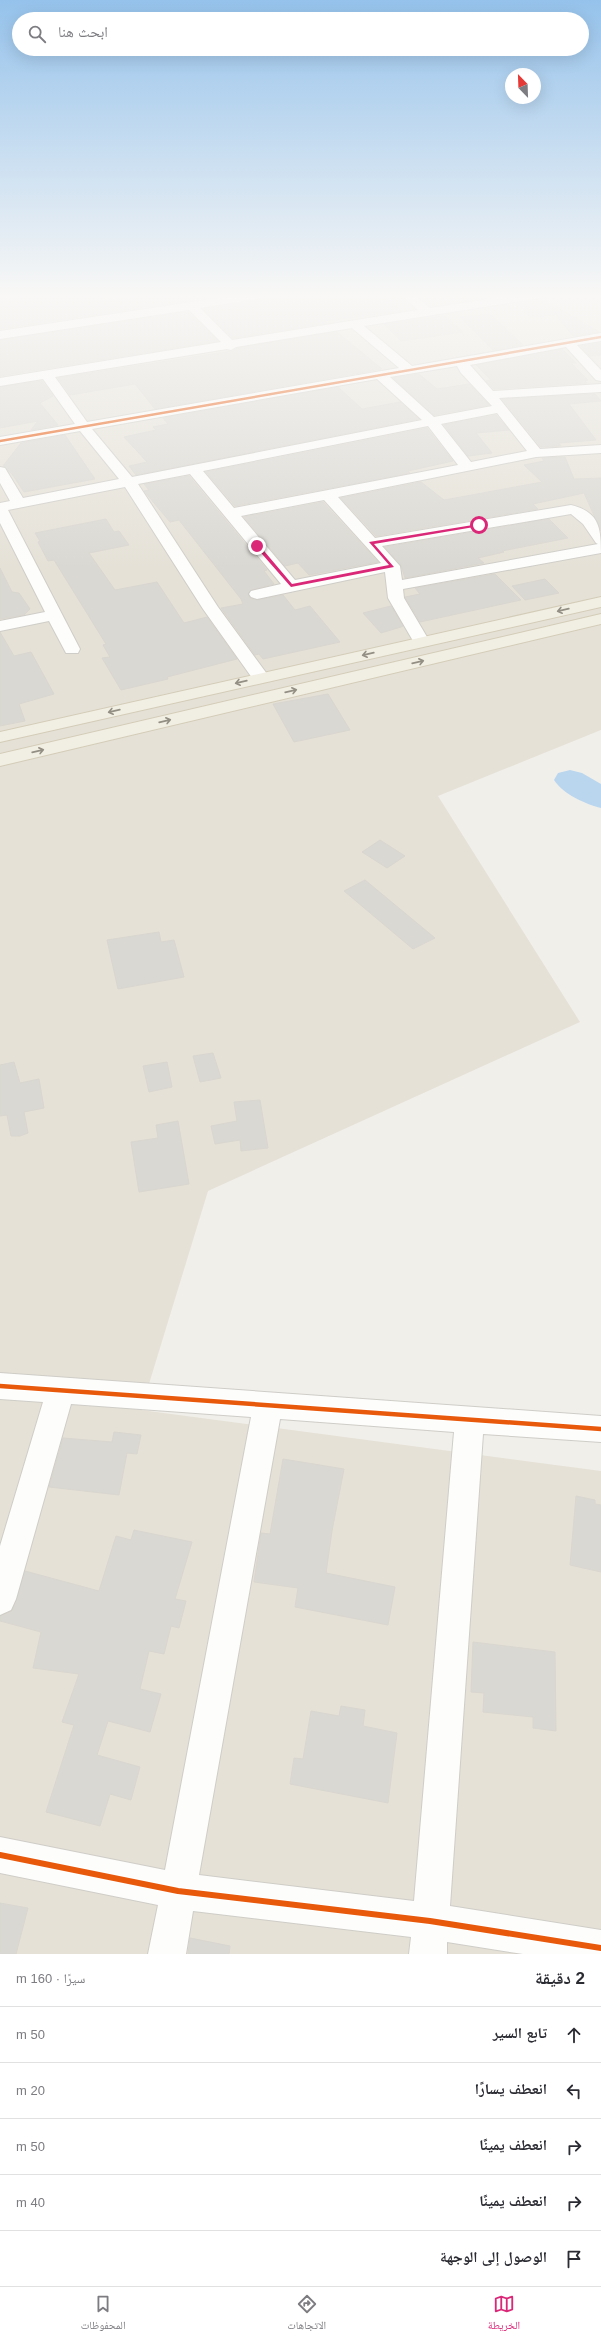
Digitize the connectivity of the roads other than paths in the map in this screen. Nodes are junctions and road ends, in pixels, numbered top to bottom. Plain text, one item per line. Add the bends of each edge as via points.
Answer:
1 (55, 386) edge
2 (318, 386) edge
3 (392, 386) edge
4 (481, 386) edge
5 (601, 388) edge
6 (490, 395) junction
7 (501, 408) junction
8 (432, 422) junction
9 (84, 428) junction
10 (0, 441) edge
11 (601, 450) edge
12 (536, 453) junction
13 (467, 467) junction
14 (194, 469) junction
15 (0, 471) edge
16 (130, 483) junction
17 (328, 495) junction
18 (19, 504) junction
19 (0, 508) edge
20 (231, 513) junction
21 (601, 540) edge
22 (370, 543) junction
23 (601, 548) edge
24 (392, 566) junction
25 (291, 586) junction
26 (396, 586) junction
27 (256, 594) dead end
28 (601, 602) edge
29 (53, 615) junction
30 (601, 619) edge
31 (0, 626) edge
32 (422, 642) junction
33 (72, 649) dead end
34 (261, 678) junction
35 (0, 737) edge
36 (0, 760) edge
37 (0, 1386) edge
38 (62, 1390) junction
39 (268, 1405) junction
40 (470, 1418) junction
41 (601, 1429) edge
42 (0, 1599) edge
43 (0, 1855) edge
44 (178, 1891) junction
45 (429, 1937) edge
46 (601, 1948) edge
47 (167, 1954) edge

1 - 9 street
2 - 9 street
3 - 8 street
4 - 6 street
5 - 6 street
6 - 7 street
7 - 8 street
7 - 12 street
8 - 13 street
8 - 14 street
9 - 10 street
9 - 16 street
11 - 12 street
12 - 13 street
13 - 17 street
14 - 16 street
14 - 20 street
15 - 18 street
16 - 18 street
16 - 34 street via 212,609
17 - 20 street
17 - 22 street
18 - 19 street
19 - 29 street
20 - 25 street
21 - 22 street via 582,514 571,509
22 - 24 street
23 - 26 street
24 - 25 street
24 - 26 street
25 - 27 street
26 - 32 street via 396,598
28 -> 32 main road
29 - 31 street
29 - 33 street
36 -> 30 main road
32 -> 34 main road
34 -> 35 main road
37 - 38 street
38 - 39 street
38 - 42 street
39 - 40 street
39 - 44 street
40 - 41 street
40 - 45 street
43 - 44 street
44 - 45 street
44 - 47 street
45 - 46 street

